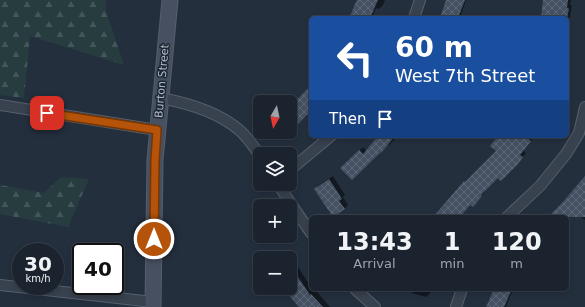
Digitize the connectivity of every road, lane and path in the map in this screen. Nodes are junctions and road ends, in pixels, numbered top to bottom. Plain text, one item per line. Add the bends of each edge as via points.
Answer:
1 (170, 0) edge
2 (420, 0) edge
3 (415, 16) edge
4 (160, 98) junction
5 (0, 105) edge
6 (585, 108) edge
7 (157, 130) junction
8 (330, 138) edge
9 (253, 147) edge
10 (297, 164) edge
11 (283, 191) edge
12 (509, 215) edge
13 (309, 230) edge
14 (0, 285) edge
15 (357, 291) edge
16 (461, 291) edge
17 (153, 304) edge
18 (375, 307) edge
19 (456, 307) edge

1 - 4 street, Burton Street
2 - 3 street
4 - 7 street, Burton Street
4 - 9 street via 200,108 221,117 240,130
5 - 7 street
6 - 12 street via 579,133 566,154 540,186
7 - 17 street, Burton Street
8 - 10 street
11 - 13 street
14 - 17 street
15 - 18 street
16 - 19 street

